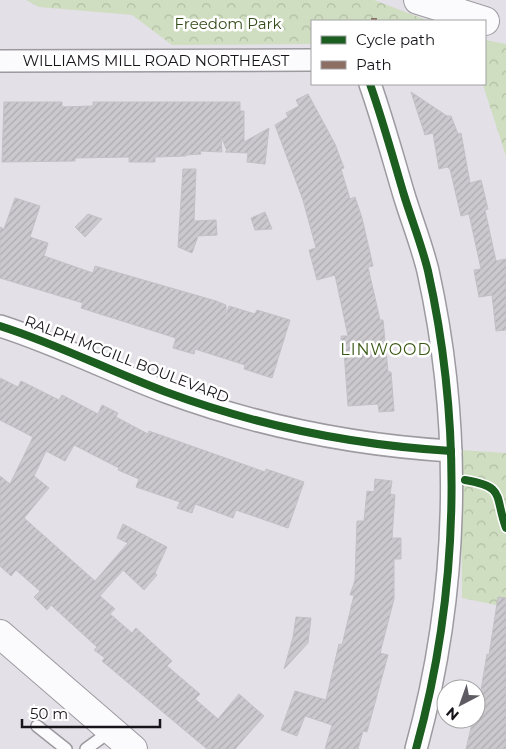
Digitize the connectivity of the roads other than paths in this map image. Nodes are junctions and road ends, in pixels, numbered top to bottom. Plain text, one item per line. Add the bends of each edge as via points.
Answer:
1 (418, 0) edge
2 (482, 20) edge
3 (486, 21) edge
4 (506, 28) edge
5 (311, 60) edge
6 (0, 61) edge
7 (370, 85) edge
8 (0, 326) edge
9 (451, 452) junction
10 (0, 634) edge
11 (38, 726) dead end
12 (112, 730) junction
13 (66, 749) edge
14 (86, 749) edge
15 (133, 749) edge
16 (416, 749) edge

1 - 2 main road
3 - 4 main road
5 - 6 street, WILLIAMS MILL ROAD NORTHEAST
7 - 9 street via 427,270 444,360
8 - 9 street, RALPH MCGILL BOULEVARD via 166,392 244,417 347,441
9 - 16 street via 452,520 447,588 438,655
10 - 12 main road
11 - 13 lane
12 - 14 lane
12 - 15 main road

